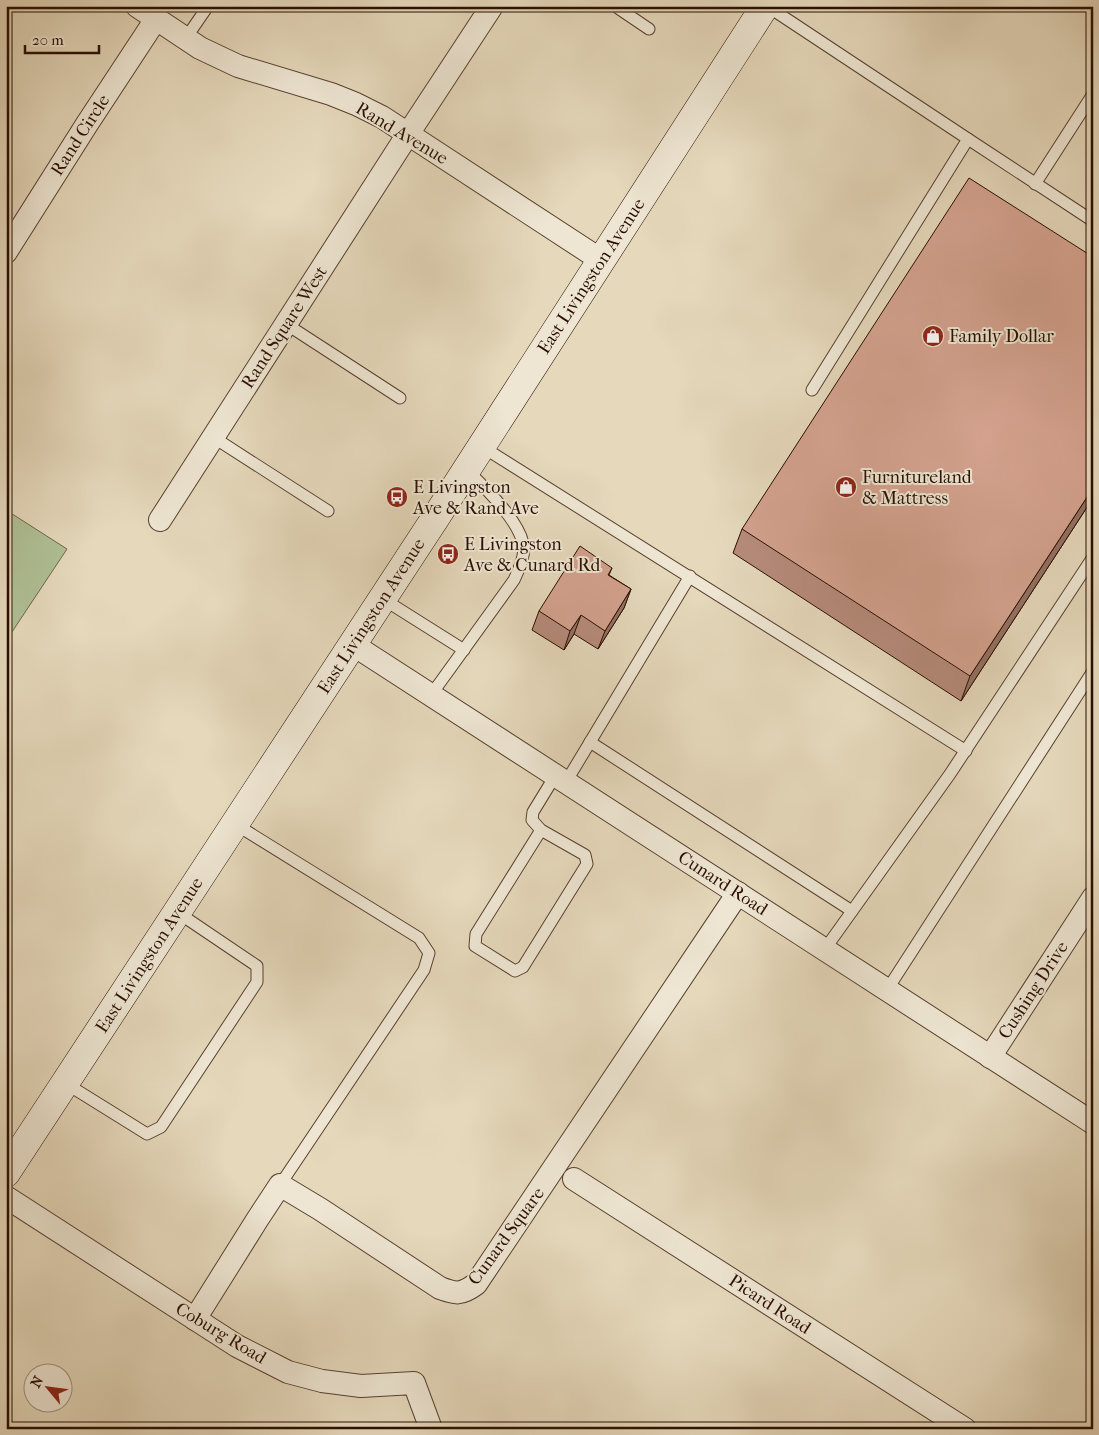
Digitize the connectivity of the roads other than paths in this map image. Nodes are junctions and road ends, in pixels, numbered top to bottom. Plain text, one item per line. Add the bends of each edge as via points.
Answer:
1 (137, 6) edge
2 (208, 6) edge
3 (492, 6) edge
4 (615, 6) edge
5 (766, 6) edge
6 (156, 19) junction
7 (649, 29) dead end
8 (186, 38) junction
9 (1093, 94) edge
10 (408, 134) junction
11 (968, 139) junction
12 (1035, 184) junction
13 (1093, 221) edge
14 (6, 252) edge
15 (601, 260) junction
16 (286, 324) junction
17 (812, 390) dead end
18 (400, 398) dead end
19 (213, 437) junction
20 (481, 446) junction
21 (466, 469) junction
22 (328, 511) dead end
23 (160, 520) dead end
24 (1093, 557) edge
25 (690, 576) junction
26 (382, 598) junction
27 (352, 644) junction
28 (464, 650) junction
29 (1093, 670) edge
30 (431, 695) junction
31 (590, 742) junction
32 (966, 751) junction
33 (560, 779) junction
34 (235, 824) junction
35 (541, 830) junction
36 (738, 893) junction
37 (177, 912) junction
38 (852, 912) junction
39 (1089, 913) edge
40 (825, 950) junction
41 (887, 990) junction
42 (990, 1057) junction
43 (65, 1083) junction
44 (1093, 1123) edge
45 (6, 1173) edge
46 (574, 1179) dead end
47 (280, 1186) junction
48 (6, 1197) edge
49 (195, 1319) junction
50 (431, 1429) edge
51 (965, 1429) edge

1 - 6 street, Rand Avenue
2 - 8 lane
3 - 10 street, Rand Square West
4 - 7 lane
5 - 11 lane
5 - 15 main road, East Livingston Avenue
6 - 8 street, Rand Avenue
6 - 14 street, Rand Circle
8 - 10 street, Rand Avenue via 238,66 356,104
9 - 12 lane
10 - 15 street, Rand Avenue
10 - 16 street, Rand Square West
11 - 12 lane
11 - 17 lane
12 - 13 lane
15 - 20 main road, East Livingston Avenue
16 - 18 lane
16 - 19 street, Rand Square West
19 - 22 lane
19 - 23 street, Rand Square West
20 - 21 main road, East Livingston Avenue
20 - 25 lane
21 - 26 main road, East Livingston Avenue
21 - 28 lane via 512,521 523,544 522,563 514,580
24 - 32 lane
25 - 31 lane
25 - 32 lane
26 - 27 main road, East Livingston Avenue
26 - 28 lane
27 - 30 street, Cunard Road
27 - 34 main road, East Livingston Avenue
28 - 30 lane
29 - 41 lane
30 - 33 street, Cunard Road
31 - 33 lane
31 - 38 lane
32 - 38 lane
33 - 35 lane via 533,812 532,820
33 - 36 street, Cunard Road
34 - 37 main road, East Livingston Avenue
34 - 47 lane via 420,938 429,953 424,970
35 - 35 lane via 476,934 475,946 515,971 524,967 587,864 585,855
36 - 40 street, Cunard Road
36 - 47 street, Cunard Square via 486,1271 466,1291 455,1293 440,1288
37 - 43 main road, East Livingston Avenue
37 - 43 lane via 257,966 257,982 161,1127 147,1134
38 - 40 lane
39 - 42 street, Cushing Drive
40 - 41 street, Cunard Road
41 - 42 street, Cunard Road
42 - 44 street, Cunard Road
43 - 45 main road, East Livingston Avenue
46 - 51 street, Picard Road
47 - 49 street
48 - 49 street, Coburg Road
49 - 50 street, Coburg Road via 251,1354 288,1372 361,1386 414,1383

